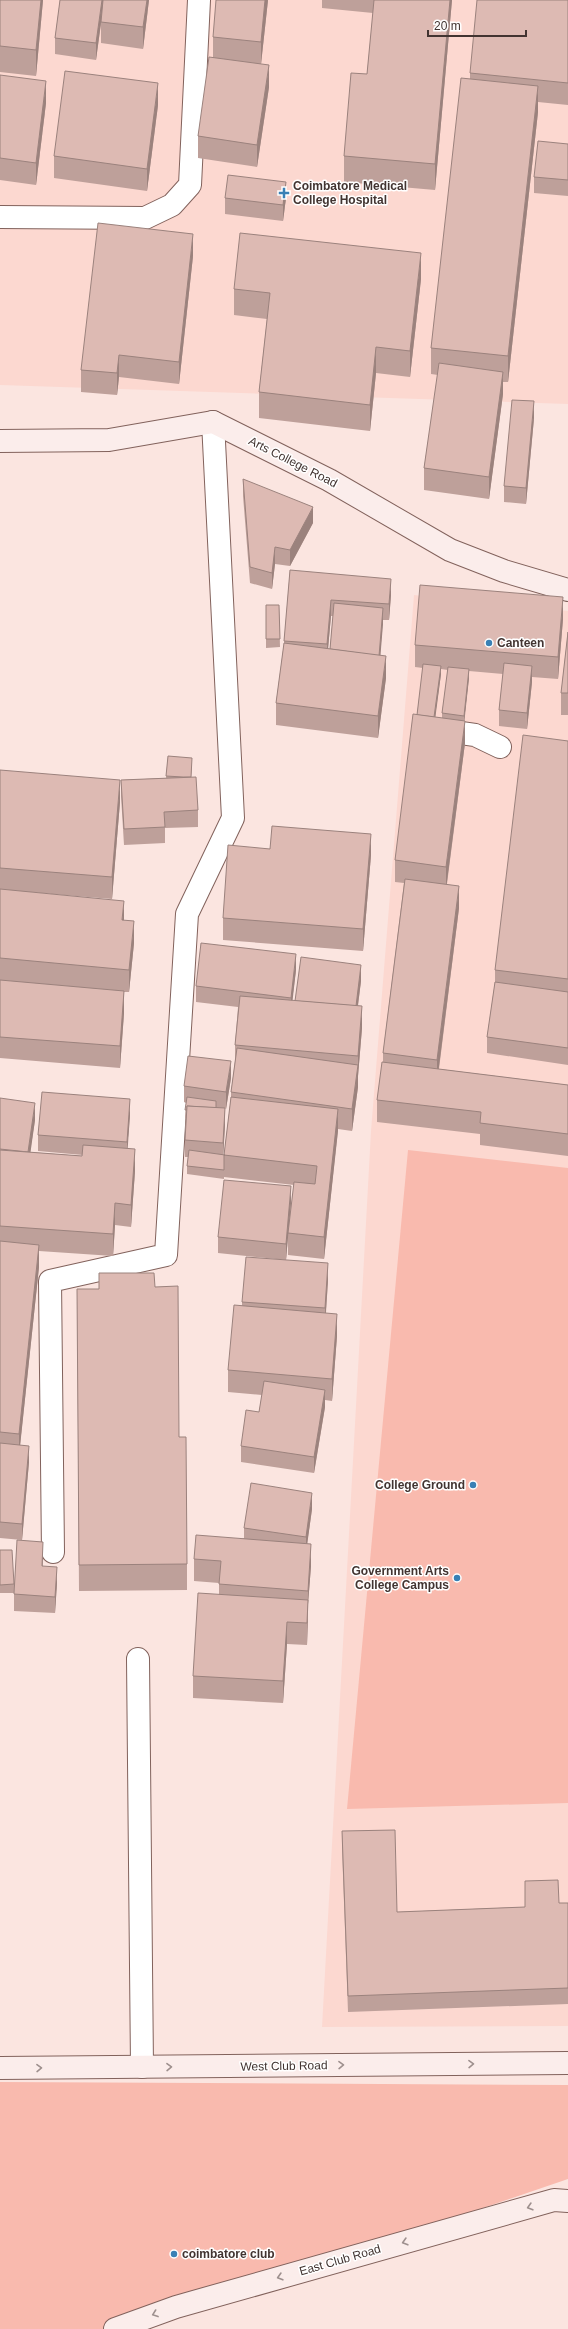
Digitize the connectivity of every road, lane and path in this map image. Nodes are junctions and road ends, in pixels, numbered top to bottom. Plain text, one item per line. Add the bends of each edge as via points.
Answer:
1 (199, 0) edge
2 (0, 217) edge
3 (213, 422) junction
4 (0, 441) edge
5 (568, 590) edge
6 (447, 731) edge
7 (500, 746) dead end
8 (53, 1552) dead end
9 (138, 1659) dead end
10 (568, 2063) edge
11 (142, 2067) junction
12 (0, 2068) edge
13 (568, 2201) edge
14 (115, 2329) edge

1 - 2 street via 190,184 172,205 144,218
3 - 4 street via 109,440
3 - 5 street, Arts College Road via 329,480 450,550 504,571
3 - 8 street via 233,818 187,914 166,1255 50,1280
6 - 7 street via 475,735
9 - 11 street
11 -> 10 street, West Club Road
12 -> 11 street, West Club Road
13 -> 14 street, East Club Road via 554,2200 183,2304

